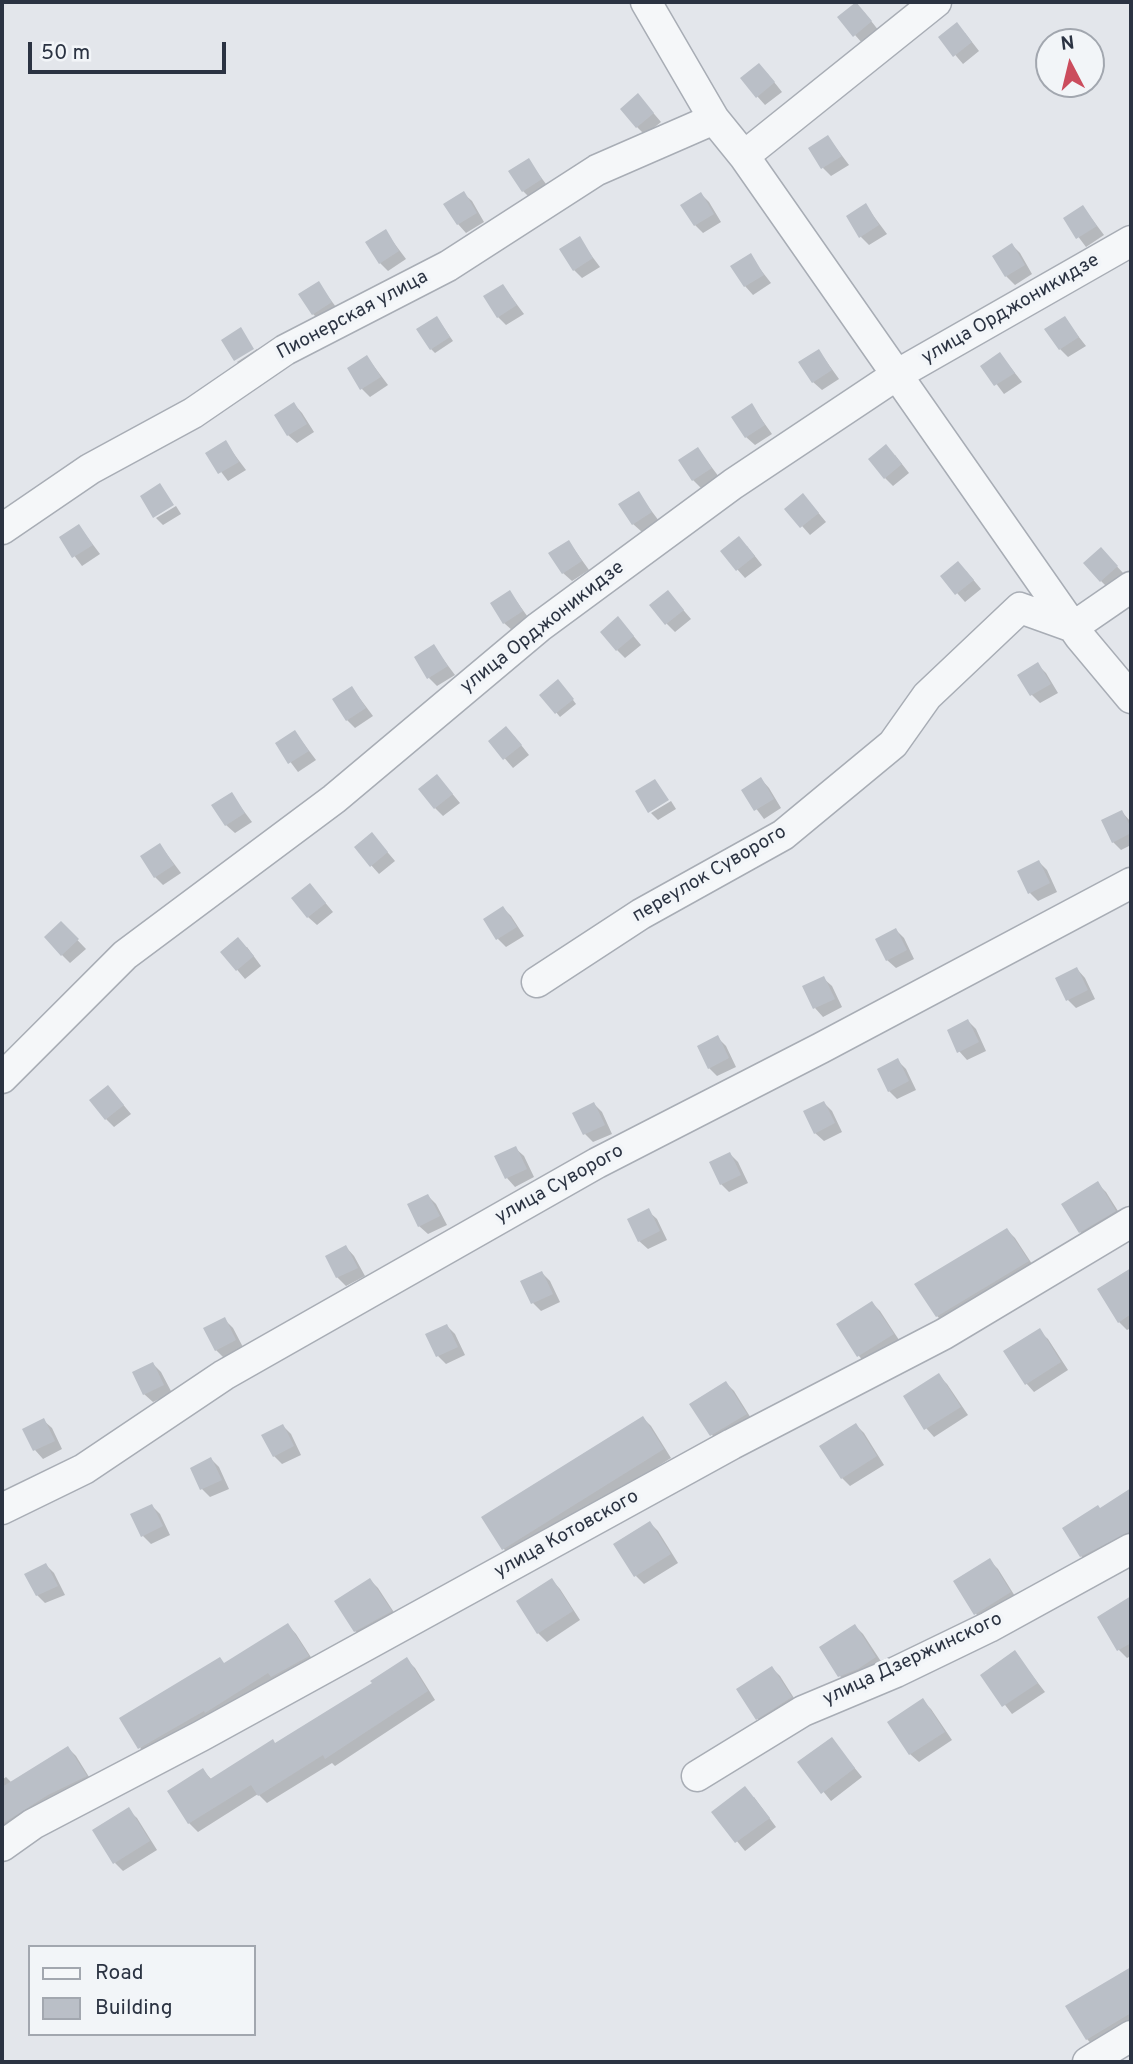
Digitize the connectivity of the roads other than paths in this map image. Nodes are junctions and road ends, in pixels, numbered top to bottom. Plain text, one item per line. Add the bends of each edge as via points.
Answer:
1 (646, 2) edge
2 (936, 2) edge
3 (714, 119) junction
4 (744, 156) junction
5 (1131, 241) edge
6 (898, 374) junction
7 (2, 529) edge
8 (1131, 587) edge
9 (1073, 627) junction
10 (1131, 698) edge
11 (1131, 883) edge
12 (537, 982) dead end
13 (2, 1078) edge
14 (1131, 1222) edge
15 (2, 1509) edge
16 (1131, 1549) edge
17 (697, 1776) dead end
18 (2, 1846) edge
19 (1131, 2036) edge
20 (1088, 2062) edge

1 - 3 street
2 - 4 street
3 - 4 street
3 - 7 street, Пионерская улица via 597,170 448,266 285,350 193,413 90,469
4 - 6 street
5 - 6 street, улица Орджоникидзе
6 - 9 street
6 - 13 street, улица Орджоникидзе via 733,484 539,627 334,799 125,954
8 - 9 street
9 - 10 street
9 - 12 street, переулок Суворого via 1020,608 927,696 893,744 783,835 642,914
11 - 15 street, улица Суворого via 597,1163 225,1375 84,1469
14 - 18 street, улица Котовского via 944,1334 33,1824
16 - 17 street, улица Дзержинского via 989,1627 803,1711
19 - 20 street

